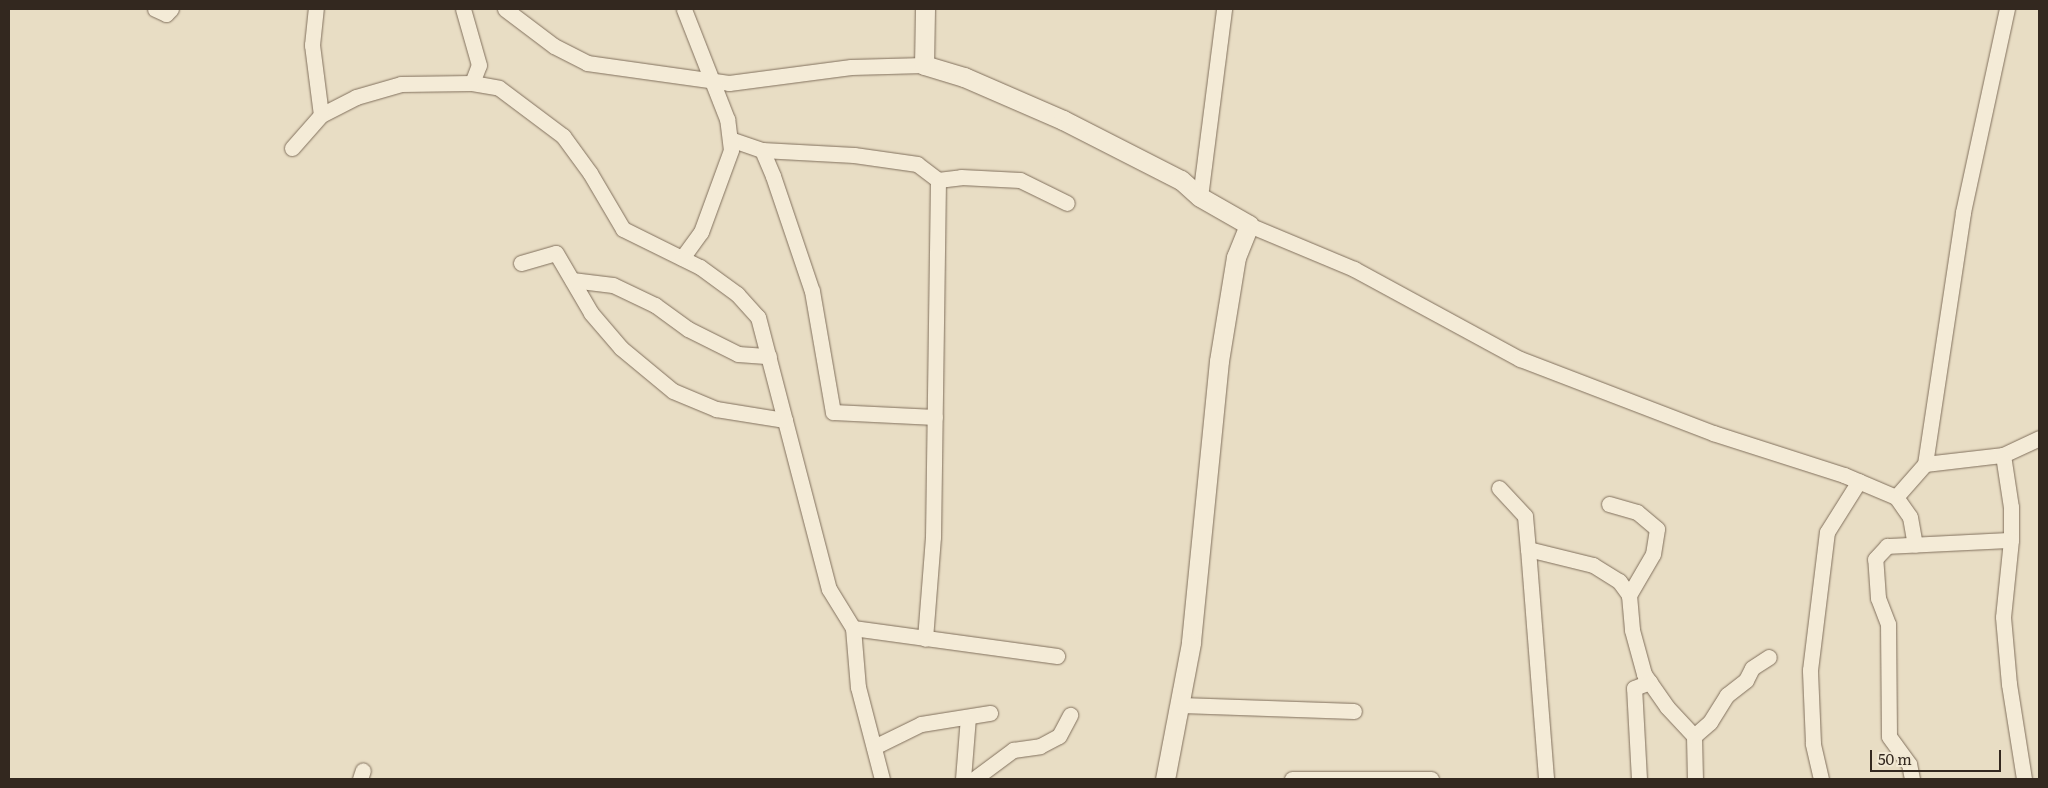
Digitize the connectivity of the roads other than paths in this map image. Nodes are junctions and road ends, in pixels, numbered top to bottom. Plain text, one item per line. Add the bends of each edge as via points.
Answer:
1 (155, 9) edge
2 (171, 9) edge
3 (316, 9) edge
4 (462, 9) edge
5 (505, 9) edge
6 (684, 9) edge
7 (924, 9) edge
8 (1224, 9) edge
9 (2007, 9) edge
10 (924, 65) junction
11 (711, 80) junction
12 (472, 83) junction
13 (321, 115) junction
14 (730, 139) junction
15 (292, 148) dead end
16 (762, 150) junction
17 (938, 180) junction
18 (1200, 197) junction
19 (1067, 203) dead end
20 (1249, 225) junction
21 (682, 258) junction
22 (521, 262) dead end
23 (572, 280) junction
24 (768, 356) junction
25 (935, 417) junction
26 (785, 420) junction
27 (2039, 438) edge
28 (2003, 455) junction
29 (1925, 464) junction
30 (1859, 481) junction
31 (1499, 488) dead end
32 (1896, 496) junction
33 (1609, 504) dead end
34 (2011, 540) junction
35 (1915, 545) junction
36 (1528, 549) junction
37 (1629, 596) junction
38 (853, 628) junction
39 (925, 639) junction
40 (1057, 656) dead end
41 (1769, 658) dead end
42 (1650, 682) junction
43 (1181, 705) junction
44 (1354, 712) dead end
45 (990, 713) dead end
46 (1070, 715) dead end
47 (968, 717) junction
48 (1694, 736) junction
49 (874, 747) junction
50 (882, 779) edge
51 (963, 779) edge
52 (974, 779) edge
53 (1164, 779) edge
54 (1292, 779) edge
55 (1431, 779) edge
56 (1546, 779) edge
57 (1639, 779) edge
58 (1695, 779) edge
59 (1821, 779) edge
60 (1912, 779) edge
61 (2024, 779) edge

1 - 2 street via 166,14
3 - 13 street via 312,45
4 - 12 street via 480,65
5 - 11 street via 554,46 587,63
6 - 11 street
7 - 10 street
8 - 18 street
9 - 29 street via 1963,212
10 - 11 street via 851,67 728,83
10 - 18 street via 964,77 1063,120 1181,180
11 - 14 street via 727,119
12 - 13 street via 401,84 356,97
12 - 21 street via 499,88 563,136 590,173 623,230
13 - 15 street
14 - 16 street
14 - 21 street via 731,150 701,232
16 - 17 street via 854,155 917,164
16 - 25 street via 812,290 833,412
17 - 19 street via 962,177 1020,180
17 - 25 street
18 - 20 street
20 - 30 street via 1354,269 1520,359 1713,433
20 - 43 street via 1236,257 1219,361 1207,510
21 - 24 street via 737,294 758,318
22 - 23 street via 556,253
23 - 24 street via 613,286 655,305 688,329 738,354
23 - 26 street via 591,313 621,348 673,391 716,409
24 - 26 street
25 - 39 street via 933,537
26 - 38 street via 829,589
27 - 28 street
28 - 29 street
28 - 34 street via 2011,507
29 - 32 street
30 - 32 street
30 - 59 street via 1827,532 1810,670 1813,743
31 - 36 street via 1525,516
32 - 35 street via 1910,517
33 - 37 street via 1637,512 1657,530 1653,554
34 - 35 street
34 - 61 street via 2003,617 2009,684
35 - 60 street via 1887,546 1874,559 1878,598 1888,624 1888,736 1908,764
36 - 37 street via 1593,565 1619,582
36 - 56 street
37 - 42 street via 1632,630 1644,674
38 - 39 street
38 - 49 street via 858,686
39 - 40 street
41 - 48 street via 1752,668 1746,680 1727,695 1710,722
42 - 48 street
42 - 57 street via 1634,688
43 - 44 street
43 - 53 street
45 - 47 street
46 - 52 street via 1059,736 1040,746 1013,750
47 - 49 street via 921,724
47 - 51 street
48 - 58 street
49 - 50 street
54 - 55 street

